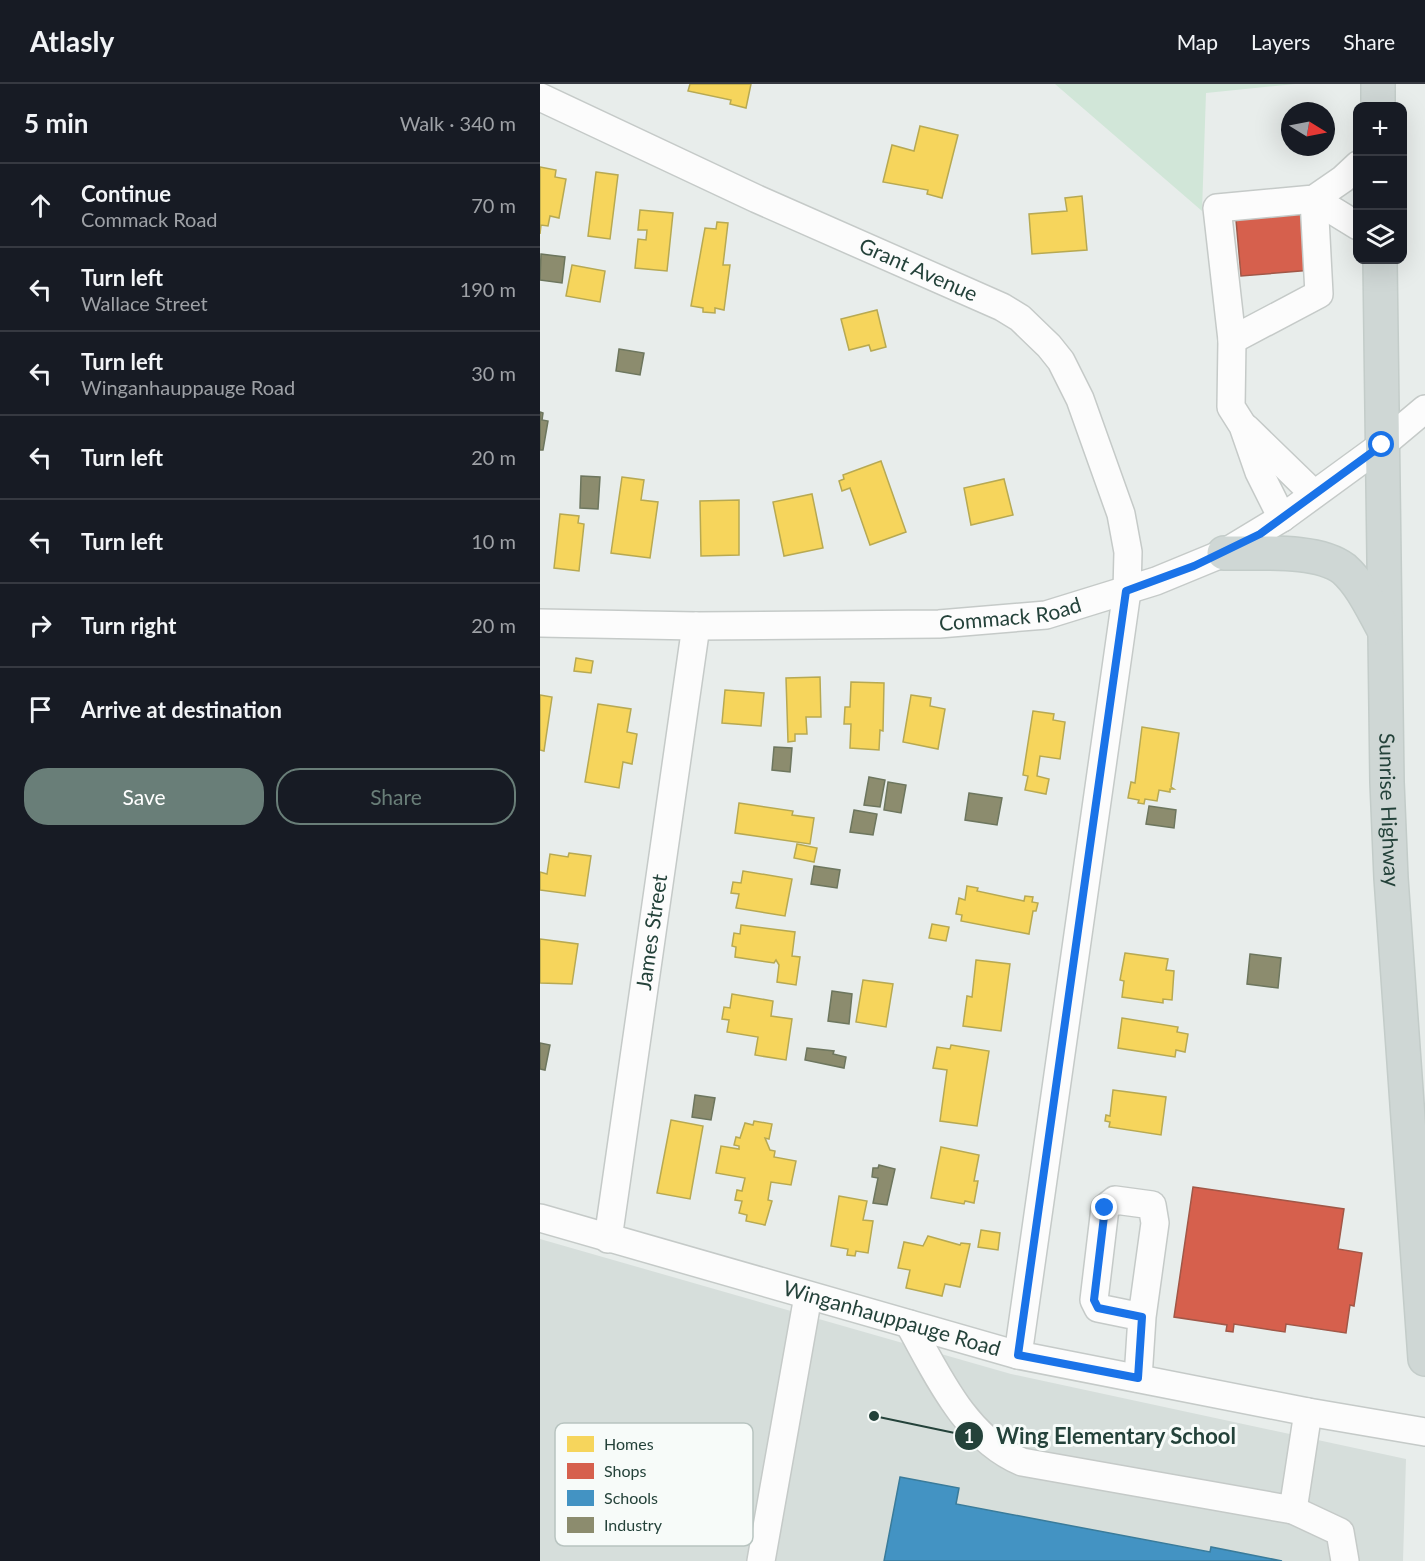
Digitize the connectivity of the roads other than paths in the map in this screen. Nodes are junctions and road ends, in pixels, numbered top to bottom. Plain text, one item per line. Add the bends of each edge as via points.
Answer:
1 (1378, 84) edge
2 (540, 97) edge
3 (1378, 102) edge
4 (1353, 170) edge
5 (1314, 199) junction
6 (1353, 223) edge
7 (1380, 264) edge
8 (1232, 340) junction
9 (1425, 409) edge
10 (1243, 426) junction
11 (1382, 445) junction
12 (1314, 494) junction
13 (1282, 518) junction
14 (1224, 553) junction
15 (1126, 591) junction
16 (540, 623) edge
17 (696, 626) junction
18 (1384, 629) junction
19 (540, 1218) edge
20 (608, 1239) junction
21 (808, 1296) junction
22 (1142, 1317) dead end
23 (909, 1324) junction
24 (1018, 1355) junction
25 (1425, 1359) edge
26 (1138, 1378) junction
27 (1308, 1412) junction
28 (1425, 1432) edge
29 (1293, 1510) junction
30 (761, 1561) edge
31 (1345, 1561) edge

1 - 3 main road
2 - 15 street, Grant Avenue via 984,297 1020,318 1061,361 1071,379 1121,514 1128,552
4 - 5 street
5 - 6 street
5 - 8 street via 1319,294
5 - 8 street via 1217,208
7 - 11 main road, Sunrise Highway
8 - 10 street via 1231,406
9 - 11 street, Commack Road
10 - 12 street
10 - 13 street via 1259,472
11 - 12 street, Commack Road
11 - 18 main road, Sunrise Highway
12 - 13 street, Commack Road
13 - 14 street, Commack Road
14 - 15 street, Commack Road
14 - 18 main road via 1298,555 1340,567 1351,577
15 - 17 street, Commack Road via 1046,615 984,622
15 - 24 street, Grant Avenue
16 - 17 street, Commack Road
17 - 20 street, James Street
18 - 25 main road, Sunrise Highway via 1391,879
19 - 20 street, Winganhauppauge Road
20 - 21 street, Winganhauppauge Road
21 - 23 street, Winganhauppauge Road
21 - 30 street
22 - 26 street
23 - 24 street, Winganhauppauge Road
23 - 29 street via 952,1402 1006,1455 1022,1462
24 - 26 street, Winganhauppauge Road
26 - 27 street, Winganhauppauge Road
27 - 28 street, Winganhauppauge Road
27 - 29 street
29 - 31 street via 1340,1532

